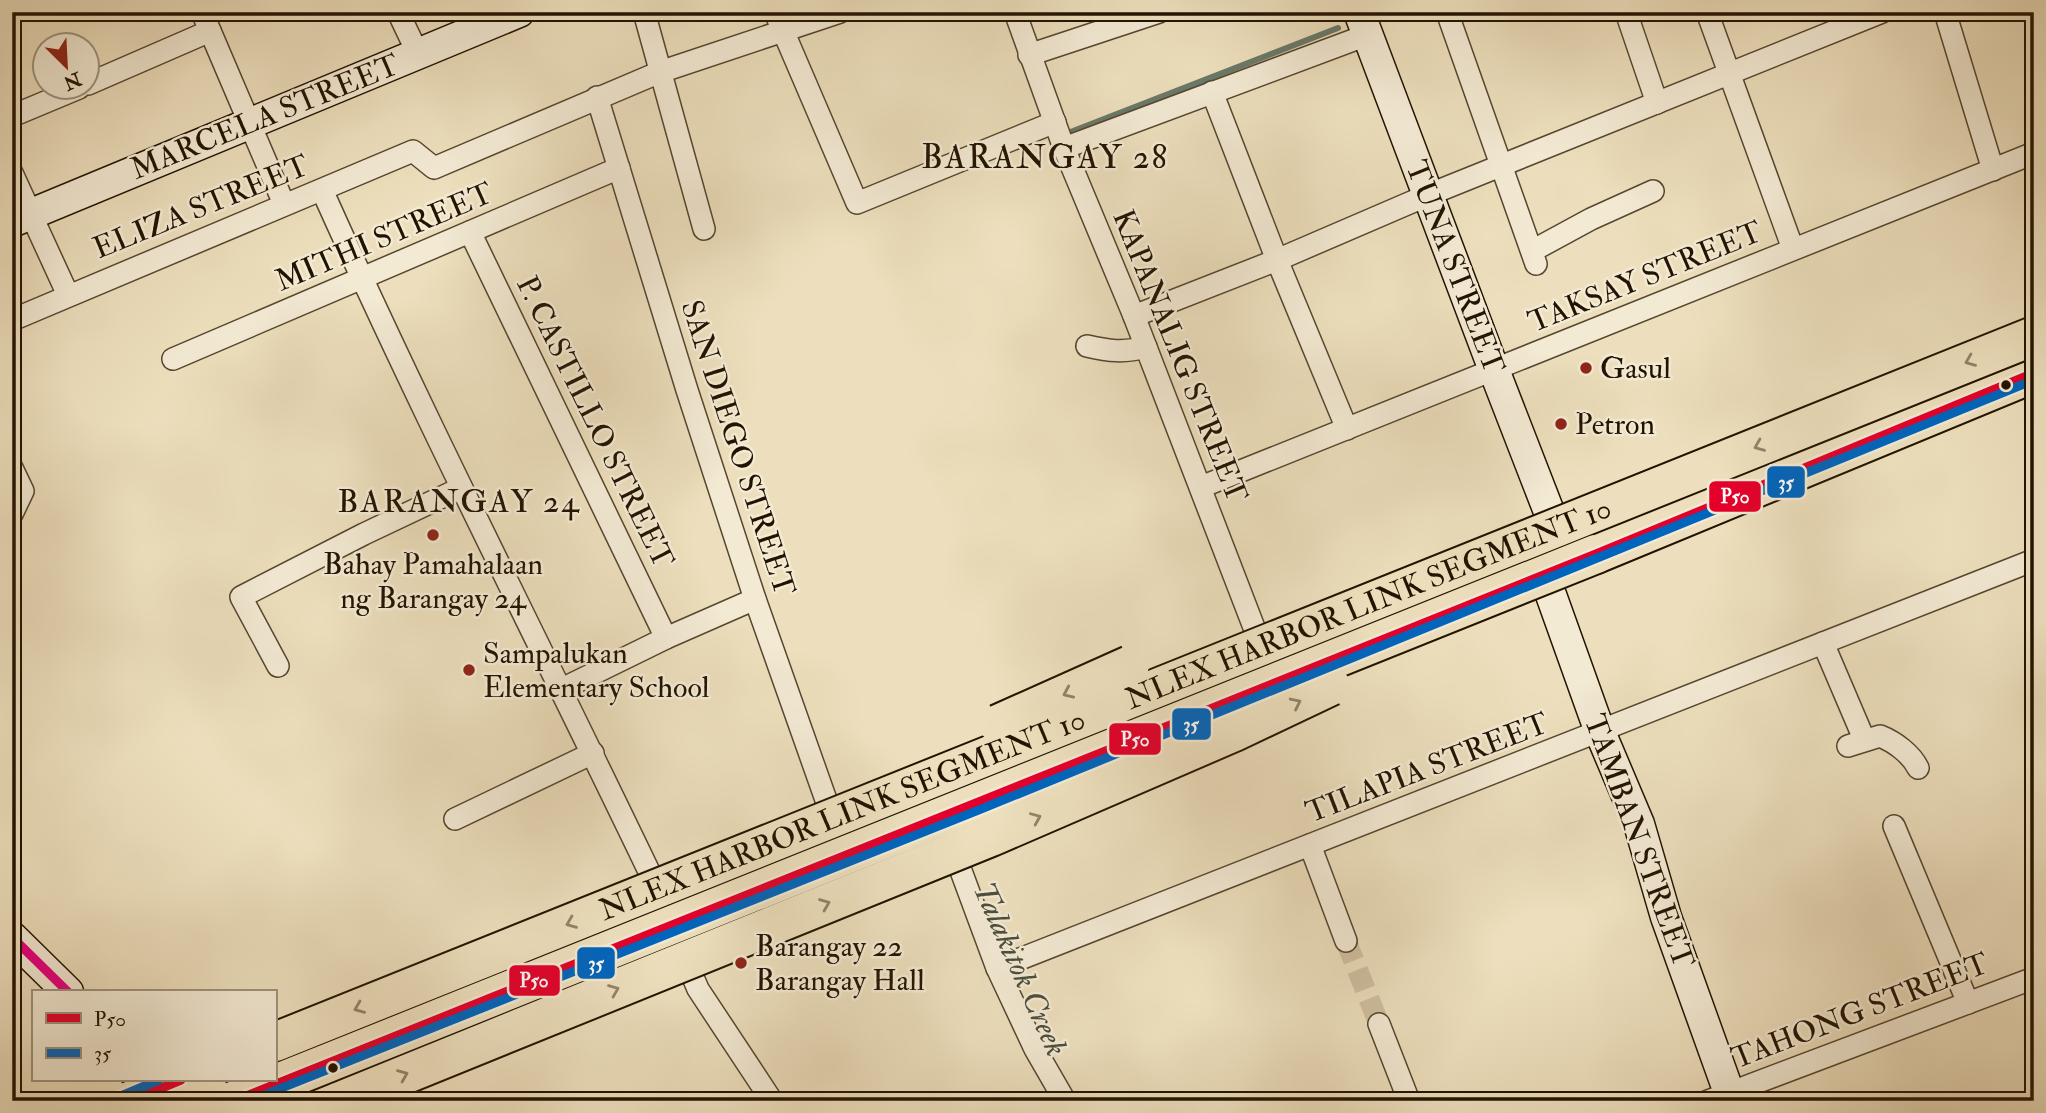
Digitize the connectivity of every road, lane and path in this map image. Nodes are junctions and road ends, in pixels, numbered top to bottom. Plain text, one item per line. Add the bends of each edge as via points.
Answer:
1 (398, 12) edge
2 (519, 12) edge
3 (643, 12) edge
4 (840, 12) edge
5 (1014, 12) edge
6 (1159, 12) edge
7 (1447, 12) edge
8 (1626, 12) edge
9 (1707, 12) edge
10 (1882, 12) edge
11 (1945, 12) edge
12 (778, 21) edge
13 (206, 22) edge
14 (1363, 23) edge
15 (418, 54) junction
16 (1029, 55) junction
17 (660, 72) junction
18 (1728, 74) junction
19 (102, 77) edge
20 (1212, 92) junction
21 (597, 97) junction
22 (46, 102) edge
23 (1657, 103) junction
24 (12, 116) edge
25 (1055, 122) junction
26 (250, 123) junction
27 (1064, 148) junction
28 (2034, 153) edge
29 (1500, 166) junction
30 (619, 168) junction
31 (1993, 170) junction
32 (12, 173) edge
33 (322, 190) junction
34 (1653, 191) dead end
35 (1428, 195) junction
36 (284, 204) junction
37 (22, 218) edge
38 (704, 229) dead end
39 (470, 232) junction
40 (1793, 249) junction
41 (1277, 260) junction
42 (361, 278) junction
43 (68, 295) junction
44 (1134, 316) junction
45 (12, 320) edge
46 (2034, 336) edge
47 (1087, 346) dead end
48 (1146, 347) junction
49 (173, 359) dead end
50 (1494, 370) junction
51 (2025, 378) edge
52 (1347, 429) junction
53 (12, 468) edge
54 (1201, 487) junction
55 (461, 488) junction
56 (12, 514) edge
57 (1553, 522) dead end
58 (1596, 554) junction
59 (2034, 560) edge
60 (1546, 581) dead end
61 (755, 598) junction
62 (666, 638) junction
63 (1260, 643) dead end
64 (1823, 643) junction
65 (1130, 665) dead end
66 (278, 666) dead end
67 (562, 689) junction
68 (1600, 732) junction
69 (593, 754) junction
70 (1918, 768) dead end
71 (926, 776) dead end
72 (831, 814) dead end
73 (455, 819) dead end
74 (1894, 826) dead end
75 (1310, 845) junction
76 (665, 884) junction
77 (674, 933) dead end
78 (12, 937) edge
79 (1346, 941) tunnel mouth
80 (998, 968) junction
81 (2034, 978) edge
82 (66, 990) edge
83 (1968, 1003) junction
84 (1379, 1024) tunnel mouth
85 (276, 1042) edge
86 (158, 1082) edge
87 (176, 1082) edge
88 (1723, 1098) edge
89 (129, 1101) edge
90 (178, 1101) edge
91 (233, 1101) edge
92 (340, 1101) edge
93 (772, 1101) edge
94 (1065, 1101) edge
95 (1409, 1101) edge

1 - 15 street
2 - 15 street, MARCELA STREET
3 - 17 street
4 - 12 street
5 - 16 street, KAPANALIG STREET
6 - 16 street
7 - 29 street
8 - 23 street
9 - 18 street
10 - 18 street
11 - 31 street
12 - 17 street
12 - 25 street via 857,203
13 - 19 street
13 - 26 street
14 - 20 street
14 - 35 street, TUNA STREET
15 - 26 street, MARCELA STREET
16 - 25 street, KAPANALIG STREET
17 - 21 street
17 - 38 street
18 - 23 street
18 - 40 street
20 - 27 street
20 - 41 street
21 - 30 street, SAN DIEGO STREET
21 - 33 street, ELIZA STREET via 434,168 414,151
22 - 24 street
23 - 29 street
25 - 27 street, KAPANALIG STREET
26 - 36 street
26 - 37 street, MARCELA STREET
27 - 44 street, KAPANALIG STREET
28 - 31 street, TAKSAY STREET
29 - 34 street via 1534,258 1591,219
29 - 35 street
30 - 39 street, MITHI STREET
30 - 61 street, SAN DIEGO STREET
31 - 40 street, TAKSAY STREET
32 - 37 street
33 - 36 street, ELIZA STREET
33 - 42 street
35 - 41 street
35 - 50 street, TUNA STREET
36 - 43 street, ELIZA STREET
37 - 43 street
39 - 42 street, MITHI STREET
39 - 62 street, P. CASTILLO STREET
40 - 50 street, TAKSAY STREET
41 - 44 street
41 - 52 street
42 - 49 street, MITHI STREET
42 - 55 street
43 - 45 street, ELIZA STREET
44 - 48 street, KAPANALIG STREET
46 -> 76 highway, NLEX HARBOR LINK SEGMENT 10, bridge
47 - 48 street via 1112,352
48 - 54 street, KAPANALIG STREET
50 - 52 street, TAKSAY STREET
50 - 57 street, TUNA STREET
51 - 58 highway, NLEX HARBOR LINK SEGMENT 10
52 - 54 street, TAKSAY STREET
53 - 56 street via 23,491
54 - 63 street, KAPANALIG STREET
55 - 66 street via 241,597
55 - 67 street
58 - 91 highway, NLEX HARBOR LINK SEGMENT 10, bridge
92 -> 58 highway, bridge via 1152,769
59 - 64 street, TILAPIA STREET
60 - 68 street, TAMBAN STREET
61 - 62 street
61 - 72 street, SAN DIEGO STREET
62 - 67 street
64 - 68 street, TILAPIA STREET
64 - 70 street via 1856,743 1884,737
65 -> 76 highway, bridge via 881,777
67 - 69 street
68 - 75 street, TILAPIA STREET
68 - 88 street, TAMBAN STREET via 1639,824
69 - 73 street
69 - 76 street
71 - 80 street
74 - 83 street
75 - 79 street
75 - 80 street, TILAPIA STREET
76 -> 85 highway, NLEX HARBOR LINK SEGMENT 10, bridge
77 - 93 street via 698,989
78 - 82 street
80 - 94 street
81 - 83 street, TAHONG STREET
83 - 88 street, TAHONG STREET
84 - 95 street
86 - 90 street
87 - 89 highway, bridge

